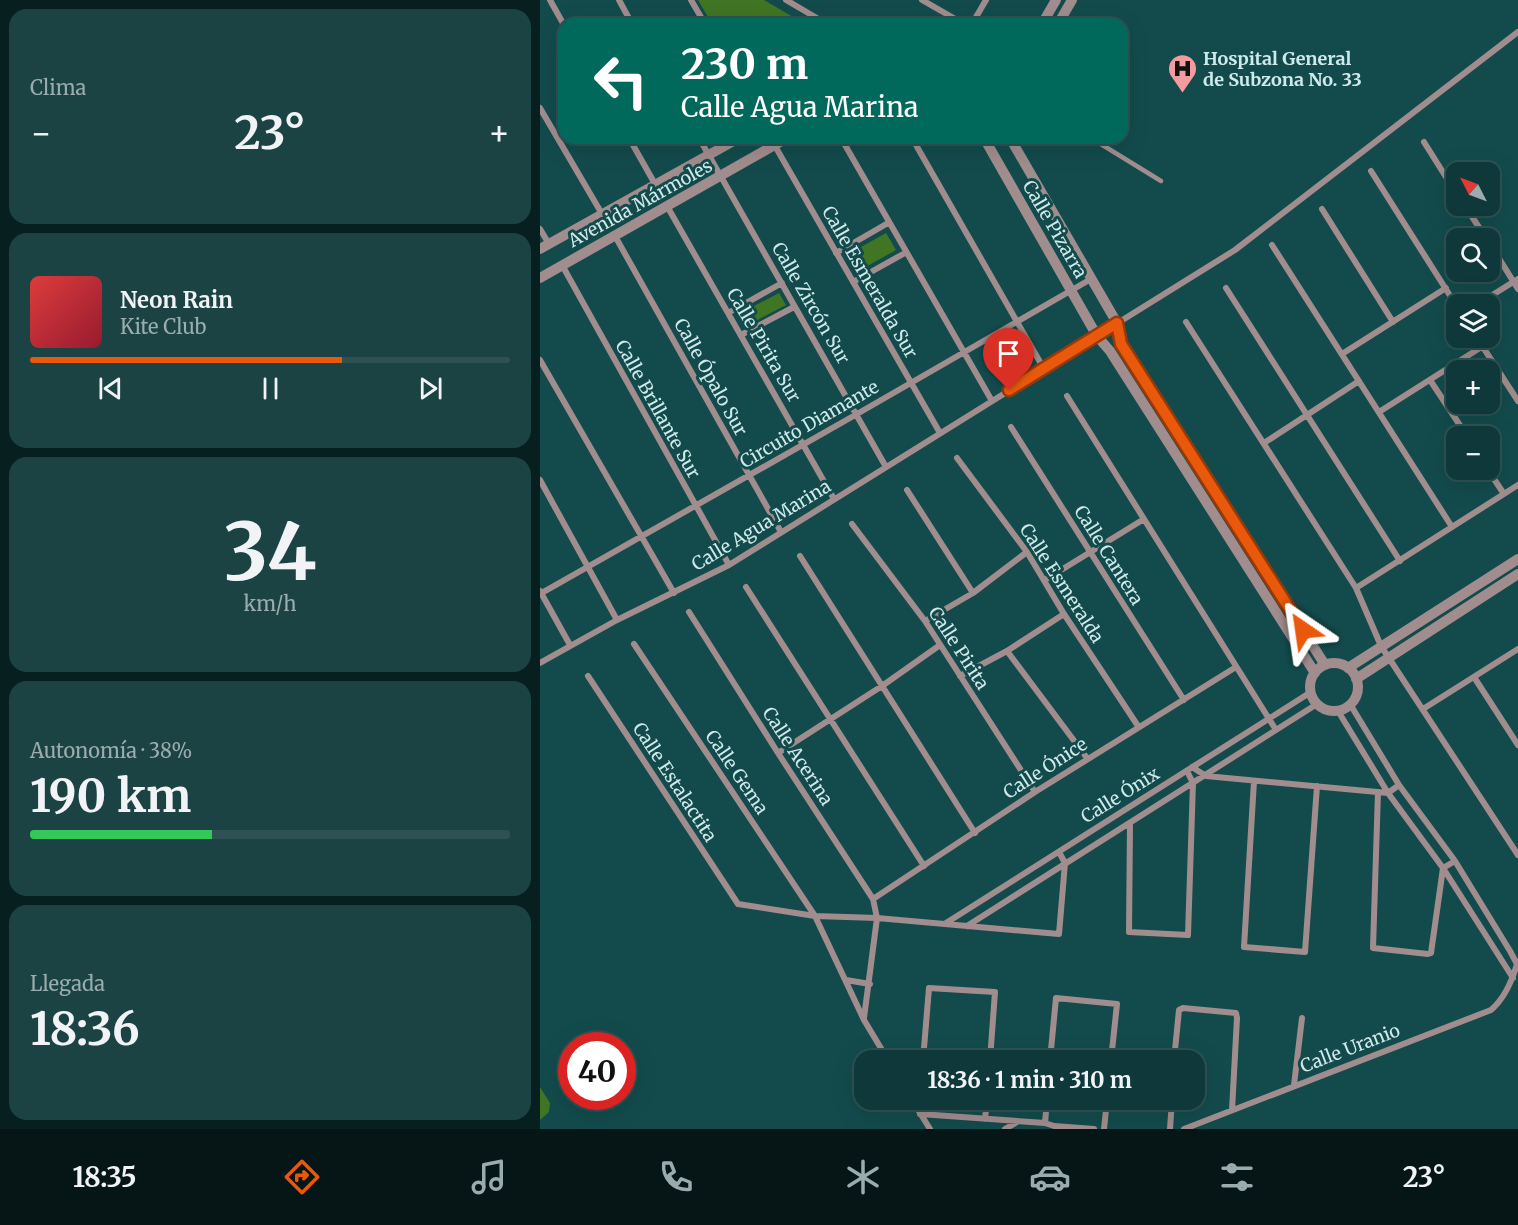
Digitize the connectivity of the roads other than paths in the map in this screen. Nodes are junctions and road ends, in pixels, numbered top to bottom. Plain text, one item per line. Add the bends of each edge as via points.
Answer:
1 (550, 0) edge
2 (619, 0) edge
3 (691, 0) edge
4 (786, 0) edge
5 (922, 0) edge
6 (986, 0) edge
7 (1056, 0) edge
8 (1072, 0) edge
9 (560, 18) edge
10 (628, 18) edge
11 (702, 18) edge
12 (817, 18) edge
13 (954, 18) edge
14 (976, 18) edge
15 (1046, 18) edge
16 (1062, 18) edge
17 (1518, 32) edge
18 (540, 110) edge
19 (558, 140) edge
20 (1424, 142) dead end
21 (560, 144) edge
22 (632, 144) edge
23 (703, 144) edge
24 (729, 144) edge
25 (778, 144) edge
26 (845, 144) edge
27 (915, 144) edge
28 (987, 144) edge
29 (1013, 144) edge
30 (1101, 144) edge
31 (775, 146) junction
32 (709, 155) junction
33 (1371, 171) dead end
34 (722, 177) junction
35 (1446, 177) edge
36 (1161, 181) dead end
37 (655, 184) junction
38 (667, 206) junction
39 (1322, 209) dead end
40 (602, 214) junction
41 (888, 223) junction
42 (540, 229) edge
43 (615, 236) junction
44 (1272, 245) dead end
45 (544, 247) edge
46 (836, 253) junction
47 (905, 253) junction
48 (1500, 258) edge
49 (562, 265) junction
50 (540, 278) edge
51 (1091, 279) junction
52 (1516, 280) edge
53 (853, 282) junction
54 (782, 284) junction
55 (1226, 288) dead end
56 (1446, 288) junction
57 (1518, 289) edge
58 (1071, 291) junction
59 (1450, 294) edge
60 (1494, 294) edge
61 (795, 307) junction
62 (728, 313) junction
63 (1017, 322) junction
64 (1186, 322) dead end
65 (1393, 322) junction
66 (1117, 323) junction
67 (741, 335) junction
68 (1097, 336) junction
69 (1121, 344) junction
70 (1480, 348) edge
71 (1484, 348) edge
72 (1110, 351) junction
73 (964, 353) junction
74 (1342, 354) junction
75 (540, 360) edge
76 (1044, 369) junction
77 (1430, 380) junction
78 (1359, 381) junction
79 (910, 383) junction
80 (1067, 396) dead end
81 (992, 401) junction
82 (1518, 401) edge
83 (1379, 412) junction
84 (857, 414) junction
85 (1306, 414) junction
86 (1460, 426) edge
87 (1011, 427) dead end
88 (940, 434) junction
89 (1264, 443) junction
90 (803, 444) junction
91 (957, 458) dead end
92 (1194, 459) junction
93 (886, 466) junction
94 (1182, 466) junction
95 (749, 475) junction
96 (540, 480) edge
97 (1494, 480) edge
98 (1518, 485) edge
99 (907, 490) dead end
100 (1503, 494) junction
101 (834, 499) junction
102 (694, 506) junction
103 (1144, 519) junction
104 (852, 524) dead end
105 (1452, 527) junction
106 (781, 532) junction
107 (641, 537) junction
108 (1027, 552) junction
109 (1089, 553) junction
110 (800, 556) dead end
111 (1258, 559) junction
112 (1518, 559) edge
113 (1400, 561) junction
114 (729, 566) junction
115 (1246, 566) junction
116 (588, 567) junction
117 (1504, 568) junction
118 (1514, 576) edge
119 (1045, 580) junction
120 (746, 587) dead end
121 (1356, 588) junction
122 (540, 592) edge
123 (674, 593) junction
124 (973, 593) junction
125 (689, 612) dead end
126 (1064, 614) junction
127 (617, 620) junction
128 (925, 621) junction
129 (634, 644) dead end
130 (570, 645) junction
131 (940, 645) junction
132 (1382, 646) junction
133 (1518, 649) edge
134 (1007, 651) junction
135 (1389, 657) junction
136 (540, 663) edge
137 (1325, 665) junction
138 (1236, 667) junction
139 (1348, 668) junction
140 (1315, 673) junction
141 (588, 676) dead end
142 (960, 676) junction
143 (1474, 677) junction
144 (1356, 679) junction
145 (882, 687) junction
146 (1311, 692) junction
147 (1184, 700) junction
148 (1317, 704) junction
149 (1350, 704) junction
150 (1423, 709) junction
151 (1338, 711) junction
152 (1268, 718) junction
153 (830, 720) junction
154 (1138, 726) junction
155 (1276, 730) junction
156 (1518, 745) edge
157 (778, 753) junction
158 (1087, 759) junction
159 (1190, 769) junction
160 (1206, 776) junction
161 (1254, 781) junction
162 (1193, 783) junction
163 (1400, 785) junction
164 (1317, 786) junction
165 (1035, 792) junction
166 (1378, 792) junction
167 (1388, 793) junction
168 (1130, 824) junction
169 (975, 833) junction
170 (1059, 852) junction
171 (1518, 855) edge
172 (1455, 861) junction
173 (1065, 863) junction
174 (924, 866) junction
175 (1443, 868) junction
176 (873, 899) junction
177 (815, 916) junction
178 (877, 918) junction
179 (945, 924) junction
180 (966, 926) junction
181 (1517, 964) edge
182 (1505, 967) junction
183 (1513, 978) junction
184 (846, 980) junction
185 (870, 984) junction
186 (1302, 1018) dead end
187 (864, 1020) junction
188 (882, 1050) edge
189 (924, 1050) edge
190 (991, 1050) edge
191 (1051, 1050) edge
192 (1112, 1050) edge
193 (1175, 1050) edge
194 (1294, 1085) junction
195 (986, 1110) edge
196 (1046, 1110) edge
197 (1106, 1110) edge
198 (1171, 1110) edge
199 (1232, 1110) junction
200 (920, 1112) joint
201 (985, 1119) junction
202 (1017, 1122) junction
203 (1045, 1123) junction
204 (1054, 1128) edge
205 (930, 1129) edge
206 (1005, 1129) edge
207 (1094, 1129) edge
208 (1104, 1129) edge
209 (1170, 1129) edge
210 (1184, 1129) edge

1 - 9 street
2 - 10 street
3 - 11 street
4 - 12 street
5 - 13 street
6 - 14 street
7 - 15 street
8 - 16 street
17 - 66 street, Calle Agua Marina via 1235,250
18 - 19 street
20 - 35 street
21 - 40 street
22 - 37 street
23 - 32 street, Calle Zircón Sur
24 - 32 street, Avenida Mármoles
25 - 31 street, Avenida Mármoles
26 - 41 street
27 - 63 street
28 - 58 street, Calle Pizarra
29 - 51 street, Calle Pizarra
30 - 36 lane
31 - 34 street, Avenida Mármoles
31 - 46 street, Calle Esmeralda Sur
32 - 34 street, Calle Zircón Sur
32 - 37 street, Avenida Mármoles
33 - 56 street
34 - 38 street, Avenida Mármoles
34 - 54 street, Calle Zircón Sur
37 - 40 street, Avenida Mármoles
38 - 43 street, Avenida Mármoles
38 - 62 street, Calle Pirita Sur
39 - 65 street
40 - 45 street, Avenida Mármoles
41 - 46 street
41 - 47 street
42 - 45 street
43 - 49 street, Avenida Mármoles
43 - 95 street, Calle Ópalo Sur
44 - 74 street
46 - 53 street, Calle Esmeralda Sur
47 - 53 street
47 - 73 street
48 - 52 street
49 - 50 street, Avenida Mármoles
49 - 102 street, Calle Brillante Sur
51 - 58 street, Circuito Diamante
51 - 66 street, Calle Pizarra
52 - 57 street
52 - 60 street
53 - 79 street, Calle Esmeralda Sur
54 - 61 street, Calle Zircón Sur
54 - 62 street
55 - 85 street
56 - 59 street
56 - 65 street
58 - 63 street, Circuito Diamante
58 - 68 street, Calle Pizarra
61 - 67 street
61 - 84 street, Calle Zircón Sur
62 - 67 street, Calle Pirita Sur
63 - 73 street, Circuito Diamante
63 - 76 street
64 - 89 street
65 - 74 street
66 - 68 street, Calle Agua Marina
66 - 69 street, Calle Pizarra
67 - 90 street, Calle Pirita Sur
68 - 72 street, Calle Pizarra
68 - 76 street, Calle Agua Marina
69 - 72 street
69 - 92 street
70 - 77 street
71 - 82 street
72 - 94 street, Calle Pizarra
73 - 79 street, Circuito Diamante
73 - 81 street
74 - 78 street
75 - 107 street
76 - 81 street, Calle Agua Marina
77 - 83 street
77 - 86 street
78 - 83 street
78 - 85 street
79 - 84 street, Circuito Diamante
79 - 88 street, Calle Esmeralda Sur
80 - 103 street
81 - 88 street, Calle Agua Marina
83 - 105 street
84 - 90 street, Circuito Diamante
84 - 93 street, Calle Zircón Sur
85 - 89 street
85 - 113 street
87 - 109 street, Calle Cantera
88 - 93 street, Calle Agua Marina
89 - 121 street
90 - 95 street, Circuito Diamante
90 - 101 street, Calle Pirita Sur
91 - 108 street, Calle Esmeralda
92 - 94 street
92 - 111 street
93 - 101 street, Calle Agua Marina
94 - 115 street, Calle Pizarra
95 - 102 street, Circuito Diamante
95 - 106 street, Calle Ópalo Sur
96 - 116 street
97 - 100 street
98 - 100 street
99 - 124 street
100 - 105 street
101 - 106 street, Calle Agua Marina
102 - 107 street, Circuito Diamante
102 - 114 street, Calle Brillante Sur
103 - 109 street
103 - 138 street
104 - 128 street, Calle Pirita
105 - 113 street
106 - 114 street, Calle Agua Marina
107 - 116 street, Circuito Diamante
107 - 123 street
108 - 119 street, Calle Esmeralda
108 - 124 street
109 - 119 street
109 - 147 street, Calle Cantera
110 - 145 street
111 - 115 street
111 - 137 street
112 - 117 street
113 - 121 street
114 - 123 street, Calle Agua Marina
115 - 140 street, Calle Pizarra
116 - 122 street, Circuito Diamante
116 - 127 street
117 - 118 street
117 - 132 street
118 - 135 street
119 - 126 street, Calle Esmeralda
120 - 153 street
121 - 132 street
122 - 130 street
123 - 127 street, Calle Agua Marina
124 - 128 street
125 - 157 street, Calle Acerina
126 - 134 street
126 - 154 street, Calle Esmeralda
127 - 130 street, Calle Agua Marina
128 - 131 street, Calle Pirita
129 - 177 street, Calle Gema
130 - 136 street, Calle Agua Marina
131 - 142 street, Calle Pirita
131 - 145 street
132 - 135 street
132 - 139 street
133 - 143 street
134 - 142 street
134 - 158 street
135 - 144 street
135 - 150 street
137 - 139 street
137 - 140 street
138 - 147 street, Calle Ónice
138 - 152 street
139 - 144 street
140 - 146 street
141 - 177 street, Calle Estalactita via 738,904
142 - 165 street, Calle Pirita
143 - 150 street
143 - 156 street
144 - 149 street via 1357,693
145 - 153 street
145 - 169 street
146 - 148 street
146 - 152 street, Calle Ónix
147 - 154 street, Calle Ónice
148 - 151 street via 1328,711
148 - 155 street, Calle Ónix
149 - 151 street
149 - 163 street
150 - 171 street
151 - 167 street
152 - 155 street
152 - 159 street, Calle Ónix
153 - 157 street
153 - 174 street
154 - 158 street, Calle Ónice
155 - 160 street, Calle Ónix
157 - 176 street, Calle Acerina
158 - 165 street, Calle Ónice
159 - 160 street
159 - 162 street
159 - 170 street, Calle Ónix
160 - 161 street
160 - 162 street, Calle Ónix
161 - 164 street
161 - 164 street via 1244,947 1305,952
162 - 168 street, Calle Ónix
162 - 168 street via 1188,935 1129,932
163 - 167 street
163 - 172 street
164 - 166 street
165 - 169 street, Calle Ónice
166 - 167 street
166 - 175 street via 1373,948 1431,953
167 - 175 street
168 - 173 street, Calle Ónix
169 - 174 street, Calle Ónice
170 - 173 street
170 - 179 street, Calle Ónix
172 - 175 street
172 - 181 street
173 - 180 street, Calle Ónix
173 - 180 street via 1059,934
174 - 176 street, Calle Ónice
175 - 182 street
176 - 178 street, Calle Acerina
177 - 178 street
177 - 184 street, Calle Gema
178 - 179 street
178 - 185 street, Calle Acerina
179 - 180 street
181 - 182 street
181 - 183 street, Calle Uranio
182 - 183 street
183 - 194 street, Calle Uranio via 1491,1010
184 - 185 street
184 - 187 street, Calle Gema
185 - 187 street, Calle Acerina
186 - 194 street
187 - 188 street, Calle Gema
189 - 190 street via 929,988 995,992
191 - 192 street via 1056,998 1117,1004
193 - 199 street via 1179,1010 1236,1013
194 - 199 street, Calle Uranio
195 - 201 street
196 - 203 street
197 - 208 street
198 - 209 street
199 - 210 street, Calle Uranio
200 - 201 street
200 - 205 street
201 - 202 street
202 - 203 street
202 - 206 street
203 - 204 street
204 - 207 street

